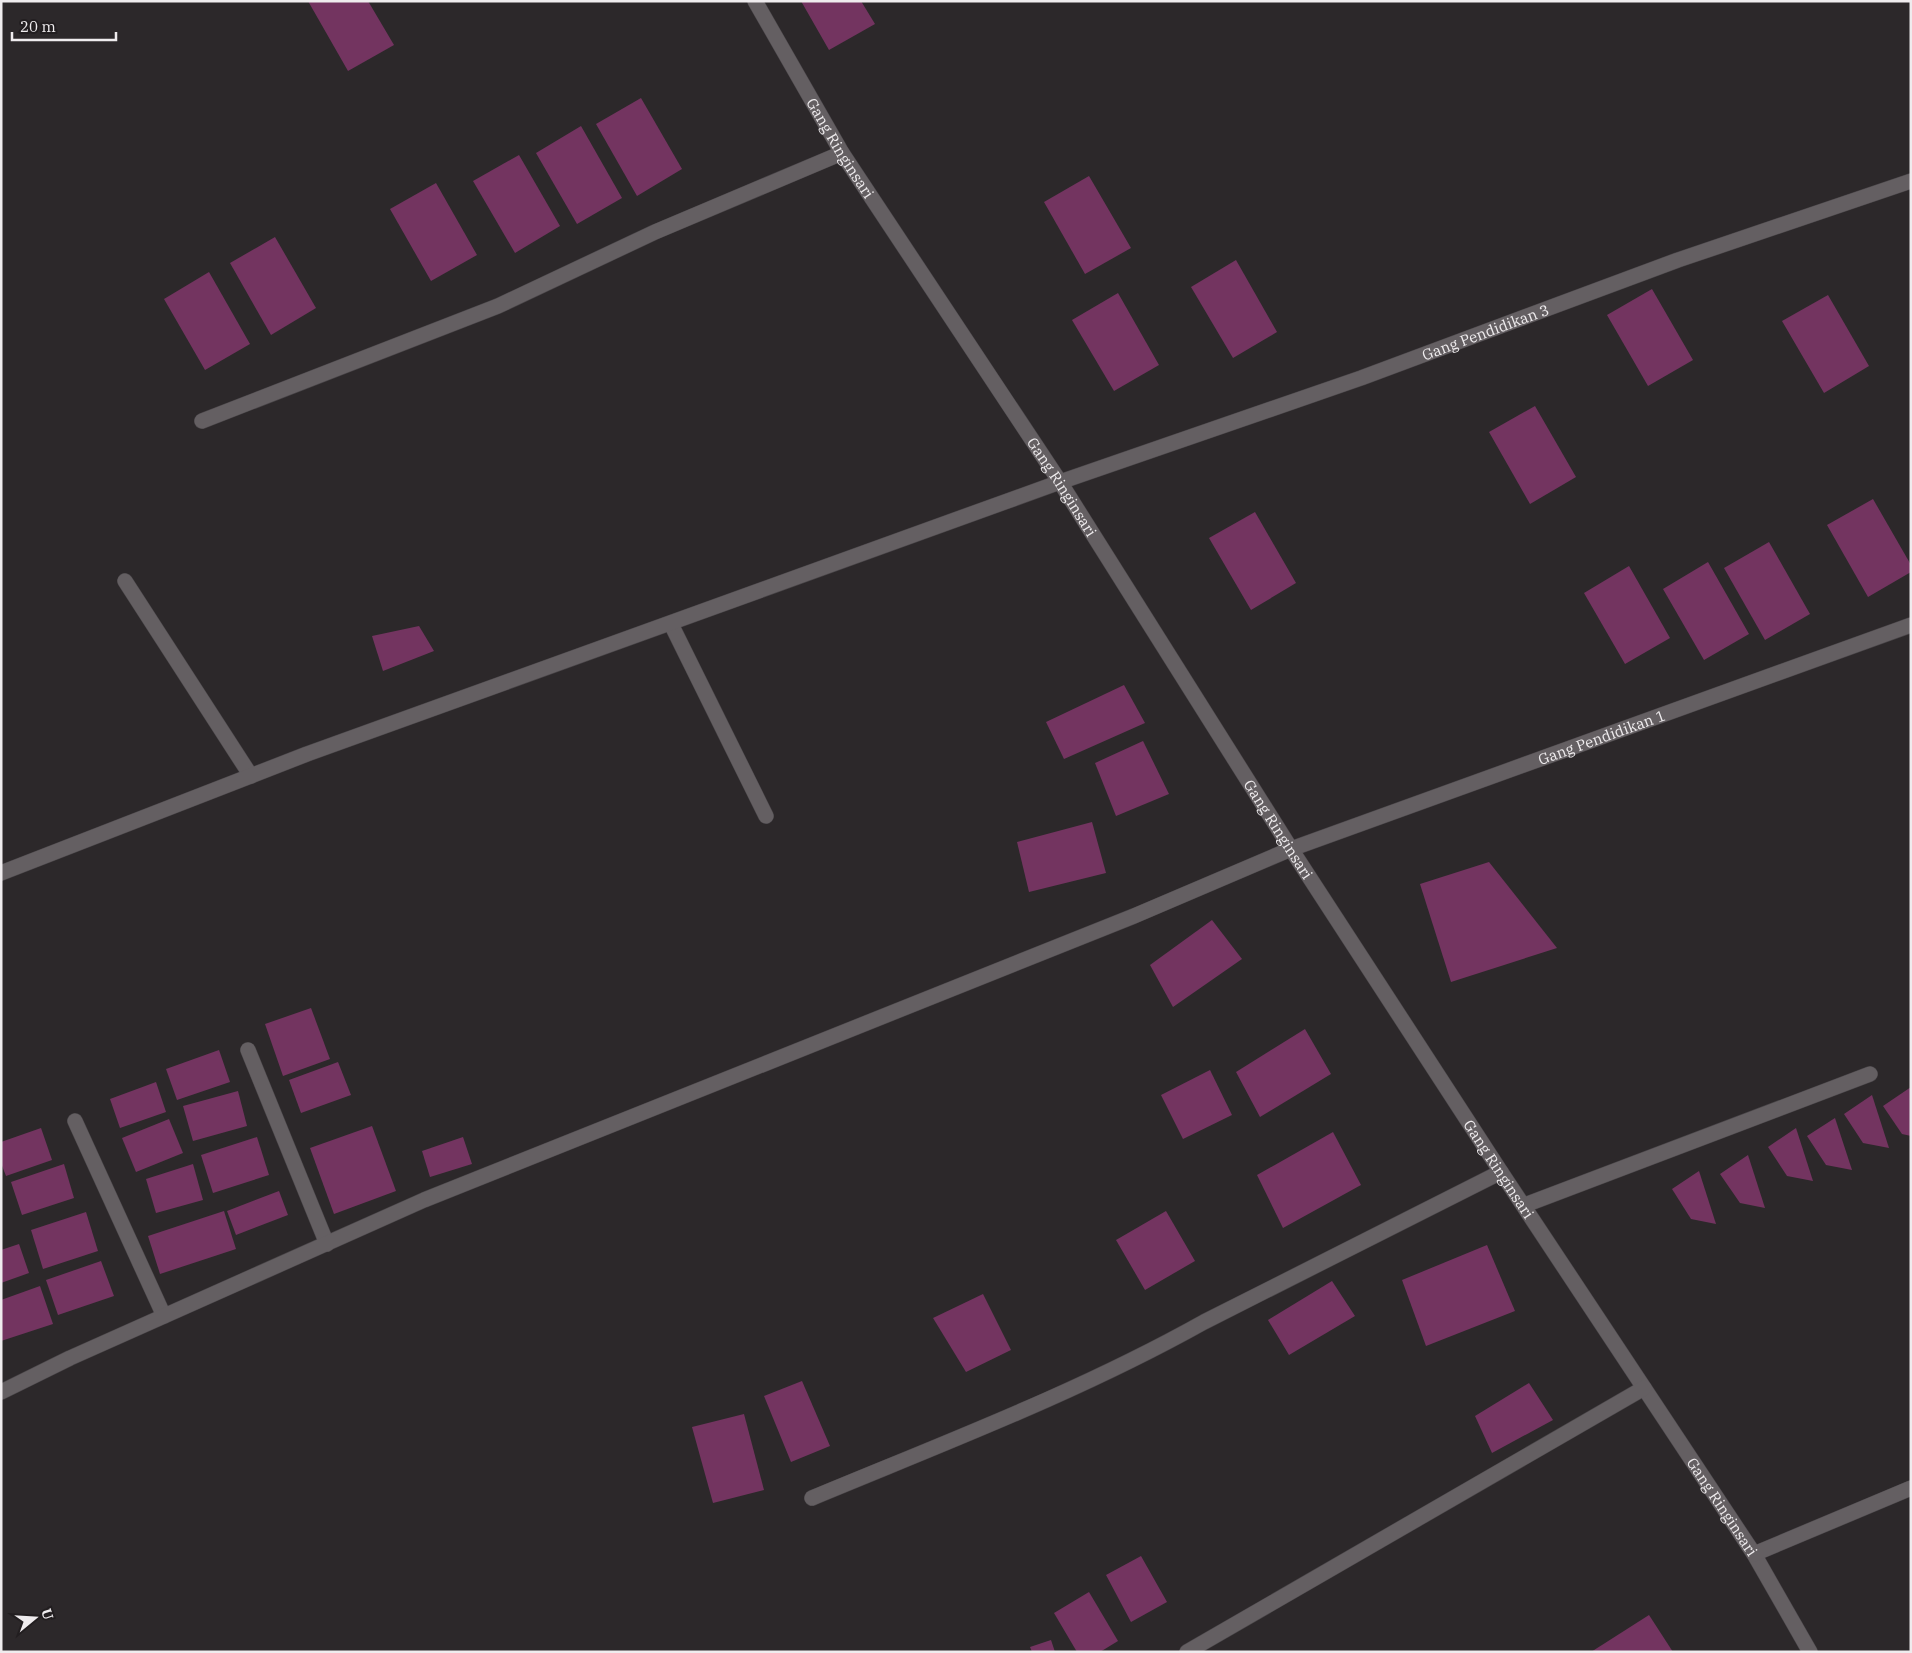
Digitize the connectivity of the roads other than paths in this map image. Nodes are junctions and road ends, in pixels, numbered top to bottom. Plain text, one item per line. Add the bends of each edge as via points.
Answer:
1 (755, 1) edge
2 (842, 152) junction
3 (1911, 181) edge
4 (202, 421) dead end
5 (1060, 482) junction
6 (124, 581) dead end
7 (671, 624) junction
8 (1911, 625) edge
9 (251, 776) junction
10 (766, 816) dead end
11 (1291, 849) junction
12 (1, 873) edge
13 (248, 1050) dead end
14 (1870, 1074) dead end
15 (75, 1122) dead end
16 (1501, 1172) junction
17 (1525, 1205) junction
18 (327, 1244) junction
19 (164, 1316) junction
20 (1644, 1388) junction
21 (2, 1392) edge
22 (1911, 1488) edge
23 (812, 1498) dead end
24 (1754, 1554) junction
25 (1187, 1652) edge
26 (1810, 1652) edge

1 - 2 street, Gang Ringinsari
2 - 4 street via 655,232 498,306
2 - 5 street, Gang Ringinsari
3 - 5 street, Gang Pendidikan 3 via 1678,260 1361,378
5 - 7 street, Gang Pendidikan 3
5 - 11 street, Gang Ringinsari
6 - 9 street
7 - 9 street, Gang Pendidikan 3
7 - 10 street
8 - 11 street, Gang Pendidikan 1
9 - 12 street, Gang Pendidikan 3
11 - 16 street, Gang Ringinsari
11 - 18 street, Gang Pendidikan 1 via 1134,916 424,1200
13 - 18 street
14 - 17 street
15 - 19 street
16 - 17 street, Gang Ringinsari
16 - 23 street via 1158,1348 1084,1383
17 - 20 street, Gang Ringinsari
18 - 19 street, Gang Pendidikan 1
19 - 21 street, Gang Pendidikan 1
20 - 24 street, Gang Ringinsari
20 - 25 street
22 - 24 street
24 - 26 street, Gang Ringinsari

